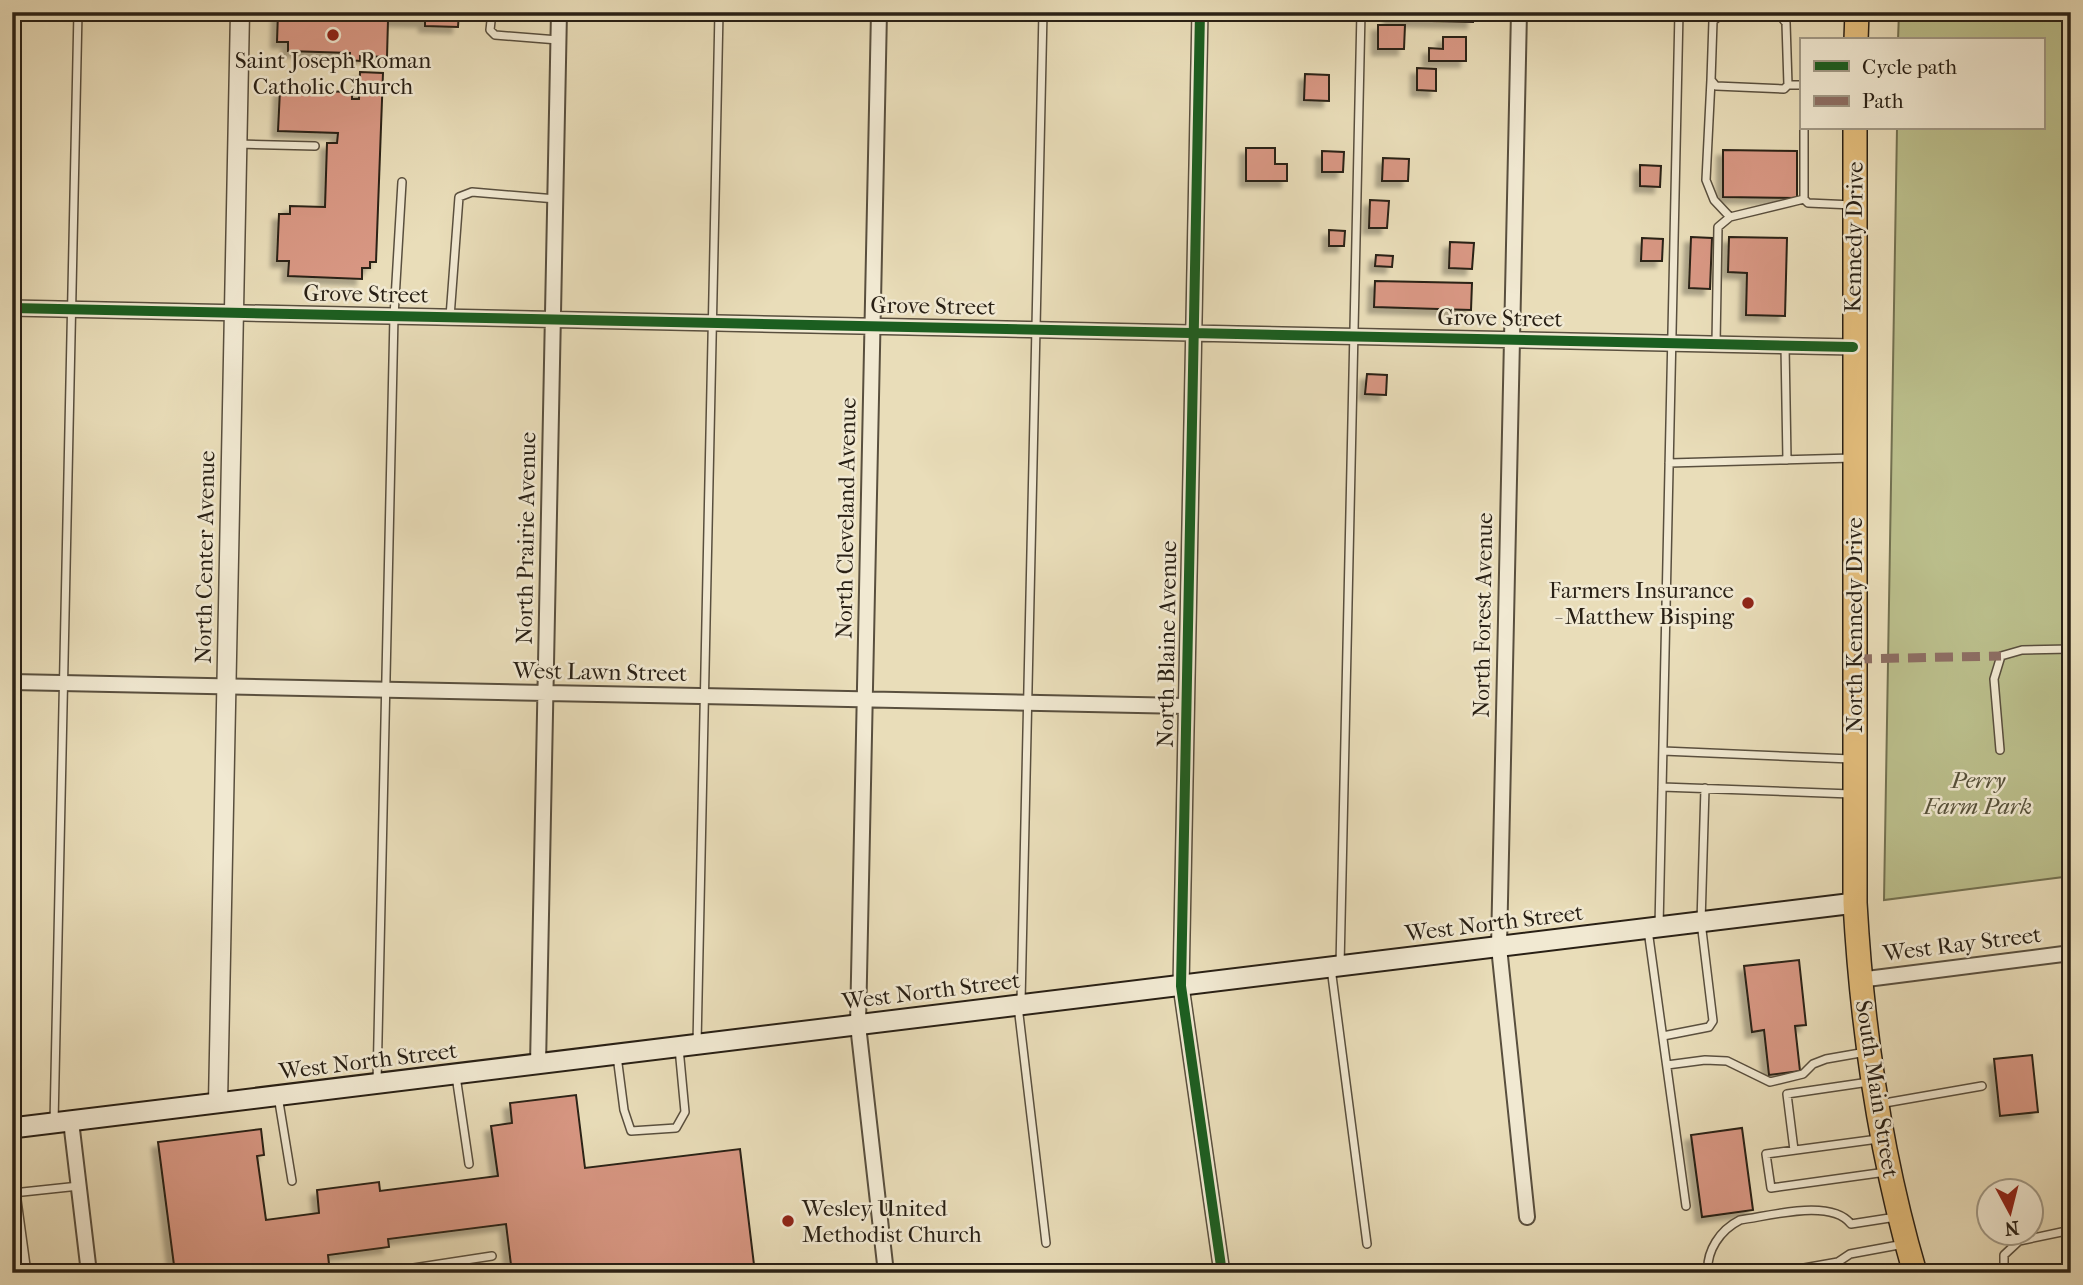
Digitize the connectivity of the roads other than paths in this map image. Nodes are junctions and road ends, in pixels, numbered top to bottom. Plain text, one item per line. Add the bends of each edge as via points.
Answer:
1 (78, 12) edge
2 (240, 12) edge
3 (492, 12) edge
4 (559, 12) edge
5 (719, 12) edge
6 (879, 12) edge
7 (1042, 12) edge
8 (1200, 12) edge
9 (1362, 12) edge
10 (1519, 12) edge
11 (1679, 12) edge
12 (1857, 12) edge
13 (1779, 13) edge
14 (1856, 38) edge
15 (559, 40) junction
16 (1711, 79) junction
17 (1788, 85) junction
18 (1800, 85) edge
19 (1804, 130) edge
20 (1855, 130) edge
21 (238, 144) junction
22 (315, 146) dead end
23 (402, 182) dead end
24 (556, 200) junction
25 (1804, 200) junction
26 (1855, 205) junction
27 (1730, 217) junction
28 (12, 308) edge
29 (72, 309) junction
30 (234, 313) junction
31 (394, 316) junction
32 (450, 317) junction
33 (553, 319) junction
34 (713, 323) junction
35 (873, 326) junction
36 (1036, 329) junction
37 (1194, 333) junction
38 (1354, 336) junction
39 (1512, 340) junction
40 (1672, 343) junction
41 (1716, 344) junction
42 (1785, 345) junction
43 (1853, 347) junction
44 (1854, 458) junction
45 (1787, 460) junction
46 (1669, 463) junction
47 (2071, 649) edge
48 (12, 682) edge
49 (64, 683) junction
50 (227, 687) junction
51 (386, 690) junction
52 (545, 694) junction
53 (705, 697) junction
54 (865, 700) junction
55 (1027, 703) junction
56 (1186, 706) junction
57 (2000, 750) dead end
58 (1663, 751) junction
59 (1855, 760) junction
60 (1662, 786) junction
61 (1705, 788) junction
62 (1855, 794) junction
63 (1855, 904) junction
64 (1701, 922) junction
65 (1654, 928) junction
66 (1499, 947) junction
67 (2071, 953) edge
68 (1335, 967) junction
69 (1859, 980) junction
70 (1181, 986) junction
71 (1019, 1005) junction
72 (858, 1025) junction
73 (1663, 1035) junction
74 (688, 1046) junction
75 (1870, 1051) junction
76 (617, 1055) junction
77 (538, 1065) junction
78 (1667, 1065) junction
79 (456, 1075) junction
80 (377, 1084) junction
81 (1982, 1086) dead end
82 (1876, 1093) junction
83 (278, 1096) junction
84 (218, 1103) junction
85 (62, 1122) junction
86 (12, 1128) edge
87 (1882, 1138) junction
88 (1794, 1150) junction
89 (469, 1164) dead end
90 (1890, 1171) junction
91 (292, 1181) dead end
92 (79, 1186) junction
93 (14, 1193) edge
94 (1686, 1206) dead end
95 (1527, 1217) dead end
96 (1900, 1217) junction
97 (2071, 1230) edge
98 (1046, 1243) dead end
99 (1906, 1243) junction
100 (1367, 1244) dead end
101 (492, 1256) dead end
102 (27, 1273) edge
103 (89, 1273) edge
104 (381, 1273) edge
105 (886, 1273) edge
106 (1222, 1273) edge
107 (1708, 1273) edge
108 (1776, 1273) edge
109 (1915, 1273) edge
110 (2004, 1273) edge

1 - 29 lane
2 - 21 street, North Center Avenue
3 - 15 lane via 490,30 495,36
4 - 15 street, North Prairie Avenue
5 - 34 lane
6 - 35 street, North Cleveland Avenue
7 - 36 lane
8 - 37 street, North Blaine Avenue
9 - 38 lane
10 - 39 street, North Forest Avenue
11 - 40 lane
12 - 14 main road
13 - 16 lane via 1722,14 1713,21
13 - 17 lane via 1786,23
15 - 24 street, North Prairie Avenue
16 - 17 lane via 1723,88 1784,89
16 - 27 lane via 1706,180 1714,200
17 - 18 lane
19 - 25 lane
20 - 26 main road, Kennedy Drive
21 - 22 lane
21 - 30 street, North Center Avenue
23 - 31 lane
24 - 32 lane via 472,192 459,197
24 - 33 street, North Prairie Avenue
25 - 26 lane
25 - 27 lane
26 - 43 main road, Kennedy Drive
27 - 41 lane via 1718,227
28 - 29 street, Grove Street
29 - 30 street, Grove Street
29 - 49 lane
30 - 31 street, Grove Street
30 - 50 street, North Center Avenue
31 - 32 street, Grove Street
31 - 51 lane
32 - 33 street, Grove Street
33 - 34 street, Grove Street
33 - 52 street, North Prairie Avenue
34 - 35 street, Grove Street
34 - 53 lane
35 - 36 street, Grove Street
35 - 54 street, North Cleveland Avenue
36 - 37 street, Grove Street
36 - 55 lane
37 - 38 street, Grove Street
37 - 56 street, North Blaine Avenue
38 - 39 street, Grove Street
38 - 68 lane
39 - 40 street, Grove Street
39 - 66 street, North Forest Avenue
40 - 41 street, Grove Street
40 - 46 lane
41 - 42 street, Grove Street
42 - 43 street, Grove Street
42 - 45 lane
43 - 44 main road, North Kennedy Drive
44 - 45 lane
44 - 59 main road, North Kennedy Drive
45 - 46 lane
46 - 58 lane
47 - 57 lane via 2022,650 2001,656 1994,680
48 - 49 street, West Lawn Street
49 - 50 street, West Lawn Street
49 - 85 lane
50 - 51 street, West Lawn Street
50 - 84 street, North Center Avenue
51 - 52 street, West Lawn Street
51 - 80 lane
52 - 53 street, West Lawn Street
52 - 77 street, North Prairie Avenue
53 - 54 street, West Lawn Street
53 - 74 lane
54 - 55 street, West Lawn Street
54 - 72 street, North Cleveland Avenue
55 - 56 street, West Lawn Street
55 - 71 lane
56 - 70 street, North Blaine Avenue
58 - 59 lane
58 - 60 lane
59 - 62 main road, North Kennedy Drive
60 - 61 lane
60 - 65 lane
61 - 62 lane
61 - 64 lane
62 - 63 main road, North Kennedy Drive
63 - 64 main road, West North Street
63 - 69 main road, South Main Street
64 - 65 main road, West North Street
64 - 73 lane via 1713,1021 1709,1027
65 - 66 main road, West North Street
65 - 73 lane
66 - 68 main road, West North Street
66 - 95 street, North Forest Avenue
67 - 69 street, West Ray Street
68 - 70 main road, West North Street
68 - 100 lane
69 - 75 main road, South Main Street
70 - 71 main road, West North Street
70 - 106 street, North Blaine Avenue
71 - 72 main road, West North Street
71 - 98 lane
72 - 74 main road, West North Street
72 - 105 street, North Cleveland Avenue
73 - 78 lane
74 - 76 main road, West North Street
74 - 76 lane via 685,1112 676,1128 631,1131
75 - 78 lane via 1826,1059 1803,1074 1770,1082 1727,1061
75 - 82 main road, South Main Street
76 - 77 main road, West North Street
77 - 79 main road, West North Street
78 - 94 lane
79 - 80 main road, West North Street
79 - 89 lane
80 - 83 main road, West North Street
81 - 82 lane
82 - 87 main road, South Main Street
82 - 88 lane via 1787,1094
83 - 84 main road, West North Street
83 - 91 lane
84 - 85 main road, West North Street
85 - 86 main road, West North Street
85 - 92 street
87 - 88 lane
87 - 90 main road, South Main Street
88 - 90 lane via 1766,1154 1771,1188
90 - 96 main road, South Main Street
92 - 93 lane
92 - 103 street
93 - 102 lane
96 - 99 main road, South Main Street
96 - 107 lane via 1851,1224 1838,1213 1822,1209 1740,1220 1730,1224 1709,1251
97 - 110 lane via 2019,1241 2004,1255
99 - 108 lane
99 - 109 main road, South Main Street
101 - 104 lane

